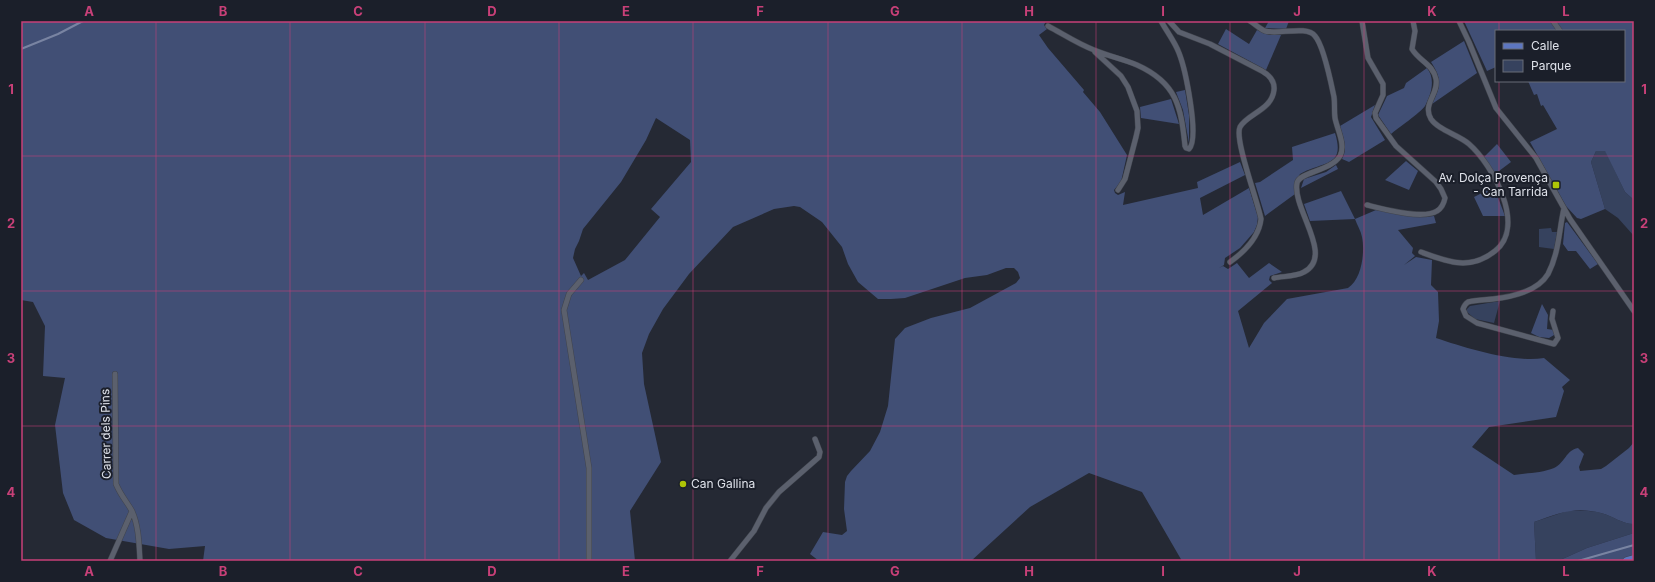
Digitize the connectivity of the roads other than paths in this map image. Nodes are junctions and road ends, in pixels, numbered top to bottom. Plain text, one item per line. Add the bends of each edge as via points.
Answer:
1 (1161, 21) edge
2 (1169, 21) edge
3 (1250, 21) edge
4 (1362, 21) edge
5 (1413, 21) edge
6 (1459, 21) edge
7 (1553, 21) edge
8 (1048, 26) dead end
9 (1559, 30) edge
10 (1093, 50) junction
11 (1118, 190) dead end
12 (1367, 205) dead end
13 (1564, 208) junction
14 (1421, 252) dead end
15 (1230, 262) dead end
16 (1274, 278) dead end
17 (581, 280) dead end
18 (1553, 311) dead end
19 (1634, 311) edge
20 (115, 374) dead end
21 (816, 439) dead end
22 (132, 511) junction
23 (1634, 559) edge
24 (110, 561) edge
25 (140, 561) edge
26 (589, 561) edge
27 (730, 561) edge
28 (1627, 561) edge

1 - 10 street via 1183,63 1193,118 1192,144 1189,149 1185,146 1180,110 1169,88 1137,65
2 - 15 street via 1179,32 1210,44 1262,71 1274,83 1274,94 1269,103 1240,127 1240,148 1261,219 1258,232
3 - 16 street via 1264,31 1304,31 1315,34 1325,59 1342,143 1337,160 1324,169 1298,179 1301,207 1314,246 1315,261 1309,269 1300,274
4 - 12 street via 1368,58 1383,84 1383,95 1376,111 1376,118 1396,146 1436,182 1445,198 1441,208 1428,214
5 - 14 street via 1415,30 1412,49 1430,66 1436,81 1428,113 1436,124 1465,140 1478,154 1499,189 1509,221 1508,231 1499,248 1480,260 1456,263
6 - 13 street via 1496,108 1536,158
7 - 9 street
8 - 10 street
10 - 11 street via 1121,76 1137,111 1136,137 1125,179
13 - 18 street via 1558,248 1545,278 1520,293 1470,302 1463,309 1466,316 1477,323 1554,344 1558,338 1552,319
13 - 19 street
17 - 26 street via 569,294 564,310 589,468
20 - 22 street, Carrer dels Pins via 116,484
21 - 27 street via 820,457 779,492 766,508 754,531
22 - 24 street
22 - 25 street, Carrer dels Pins via 137,527
23 - 28 main road

